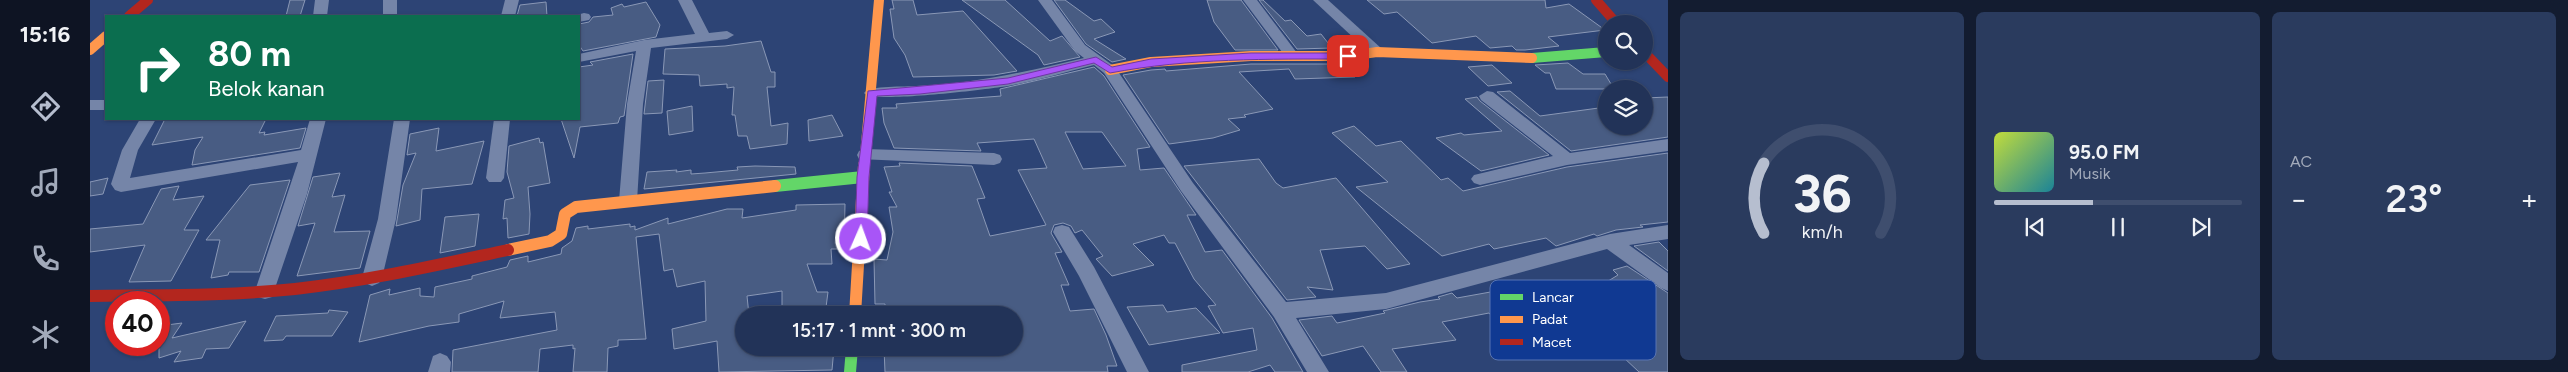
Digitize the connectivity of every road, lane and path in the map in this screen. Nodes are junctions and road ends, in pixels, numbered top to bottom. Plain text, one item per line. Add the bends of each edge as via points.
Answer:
1 (148, 0) edge
2 (322, 0) edge
3 (390, 0) edge
4 (512, 0) edge
5 (685, 0) edge
6 (879, 0) edge
7 (1045, 0) edge
8 (1250, 0) edge
9 (1320, 0) edge
10 (1596, 0) edge
11 (130, 15) edge
12 (320, 15) edge
13 (390, 15) edge
14 (508, 15) edge
15 (1609, 15) edge
16 (726, 35) dead end
17 (105, 37) edge
18 (704, 37) junction
19 (644, 44) junction
20 (90, 50) edge
21 (1376, 52) junction
22 (1598, 53) edge
23 (1292, 57) junction
24 (580, 58) edge
25 (1653, 61) edge
26 (1103, 65) junction
27 (1668, 77) edge
28 (872, 93) junction
29 (1487, 96) dead end
30 (90, 105) edge
31 (105, 105) edge
32 (147, 120) edge
33 (318, 120) edge
34 (402, 120) edge
35 (502, 120) edge
36 (1668, 145) edge
37 (307, 155) junction
38 (865, 155) junction
39 (994, 159) dead end
40 (1567, 159) junction
41 (863, 177) junction
42 (495, 178) dead end
43 (1480, 179) dead end
44 (628, 201) junction
45 (1062, 232) dead end
46 (1668, 232) edge
47 (1610, 241) junction
48 (372, 278) junction
49 (1668, 283) edge
50 (265, 291) junction
51 (90, 296) edge
52 (856, 306) edge
53 (1281, 312) junction
54 (851, 356) edge
55 (850, 372) edge
56 (1138, 372) edge
57 (1318, 372) edge

1 - 11 main road
2 - 12 street
3 - 13 street
4 - 14 street
5 - 18 street
6 - 28 main road
7 - 26 street via 1077,44
8 - 23 street
9 - 21 street
10 - 15 main road
16 - 18 street
17 - 20 main road
18 - 19 street
19 - 24 street
19 - 44 street via 634,104
21 - 22 main road via 1525,58
21 - 23 main road
23 - 26 main road via 1251,56
25 - 27 main road
26 - 28 street via 1008,81
26 - 53 street
28 - 38 main road
29 - 40 street
30 - 31 street
32 - 37 street via 130,150 122,186
33 - 37 street
34 - 48 street via 387,219
35 - 42 street
36 - 40 street
37 - 50 street via 298,194
38 - 39 street
38 - 41 main road
40 - 43 street
41 - 44 main road
41 - 52 main road
44 - 48 main road via 570,209 565,214 561,234 543,243
45 - 56 street via 1087,272
46 - 47 street
47 - 49 street
47 - 53 street via 1386,301
48 - 50 main road
50 - 51 main road
53 - 57 street
54 - 55 main road

